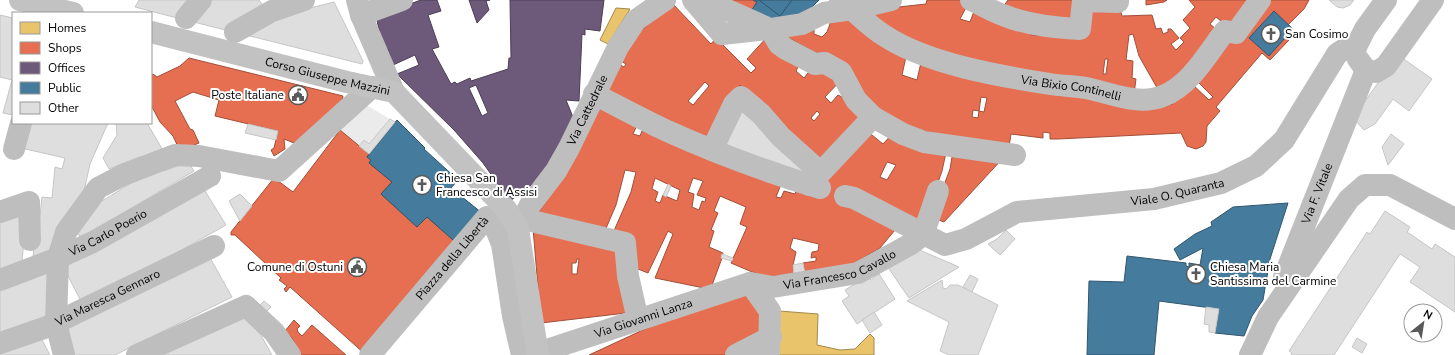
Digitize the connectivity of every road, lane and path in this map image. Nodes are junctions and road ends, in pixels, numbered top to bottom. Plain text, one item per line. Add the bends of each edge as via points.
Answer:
1 (20, 0) edge
2 (201, 0) edge
3 (304, 0) edge
4 (402, 0) edge
5 (665, 0) edge
6 (693, 0) edge
7 (705, 0) edge
8 (891, 0) edge
9 (972, 0) edge
10 (1118, 0) edge
11 (1260, 0) edge
12 (1365, 0) edge
13 (1386, 0) edge
14 (1433, 0) edge
15 (847, 5) edge
16 (359, 8) edge
17 (50, 10) edge
18 (65, 12) edge
19 (186, 18) dead end
20 (769, 29) junction
21 (152, 32) edge
22 (235, 32) dead end
23 (1361, 38) junction
24 (1366, 70) junction
25 (372, 87) junction
26 (394, 92) junction
27 (594, 94) junction
28 (873, 117) junction
29 (21, 124) edge
30 (14, 149) dead end
31 (712, 150) junction
32 (1015, 155) dead end
33 (210, 176) dead end
34 (816, 182) junction
35 (938, 191) dead end
36 (845, 196) dead end
37 (0, 212) edge
38 (1455, 219) edge
39 (521, 224) junction
40 (923, 235) junction
41 (30, 240) dead end
42 (214, 246) dead end
43 (58, 258) junction
44 (0, 280) edge
45 (750, 283) junction
46 (1268, 317) junction
47 (638, 320) junction
48 (56, 323) junction
49 (0, 343) edge
50 (770, 346) edge
51 (532, 354) edge
52 (64, 355) edge
53 (137, 355) edge
54 (290, 355) edge
55 (370, 355) edge
56 (736, 355) edge
57 (1250, 355) edge

1 - 17 street
2 - 19 street
3 - 22 street via 272,11
4 - 16 street
5 - 27 street, Via Cattedrale via 636,20 618,47
6 - 20 street via 722,34
7 - 20 street
8 - 15 street
9 - 10 street via 1002,15 1029,23 1080,29 1083,1
11 - 15 street, Via Bixio Continelli via 1236,33 1225,31 1184,84 1164,96 1151,100 1132,99 1085,88 977,71 938,60 886,37 864,22
12 - 23 street
13 - 23 street
14 - 24 street via 1386,66 1376,72
15 - 20 street via 802,24
16 - 26 street
17 - 18 street
20 - 28 street via 779,44 786,49 816,64 825,63 841,72 856,100
21 - 25 street, Corso Giuseppe Mazzini
23 - 24 street via 1358,61
23 - 40 street, Viale O. Quaranta via 1337,54 1284,140 1256,166 1221,183 1154,199 1017,212 966,239 946,244
24 - 46 street, Via F. Vitale
25 - 26 street, Corso Giuseppe Mazzini
25 - 43 street via 279,170 199,156 175,155 123,175 98,188 66,232
26 - 39 street, Corso Giuseppe Mazzini
27 - 31 street via 664,130
27 - 39 street, Via Cattedrale via 569,148 556,171 530,205
28 - 32 street via 903,134 924,142
28 - 34 street
29 - 30 street
31 - 34 street via 772,174
31 - 34 street via 734,104 741,97 761,114
33 - 43 street, Via Carlo Poerio via 93,242
35 - 40 street
36 - 40 street, Viale O. Quaranta via 854,198
37 - 41 street via 29,202
38 - 46 street via 1390,185 1365,185 1349,199
39 - 47 street via 625,243 628,276
39 - 51 street
40 - 45 street, Via Francesco Cavallo via 858,273 773,287
42 - 48 street, Via Maresca Gennaro
43 - 44 street, Via Carlo Poerio
43 - 48 street
45 - 47 street, Via Giovanni Lanza
45 - 50 street via 770,311
46 - 57 street
47 - 51 street, Via Giovanni Lanza
48 - 49 street, Via Maresca Gennaro
48 - 52 street
50 - 56 street
51 - 55 street, Piazza della Libertà via 512,316 502,244 496,227 487,217
53 - 54 street via 246,306 274,332

